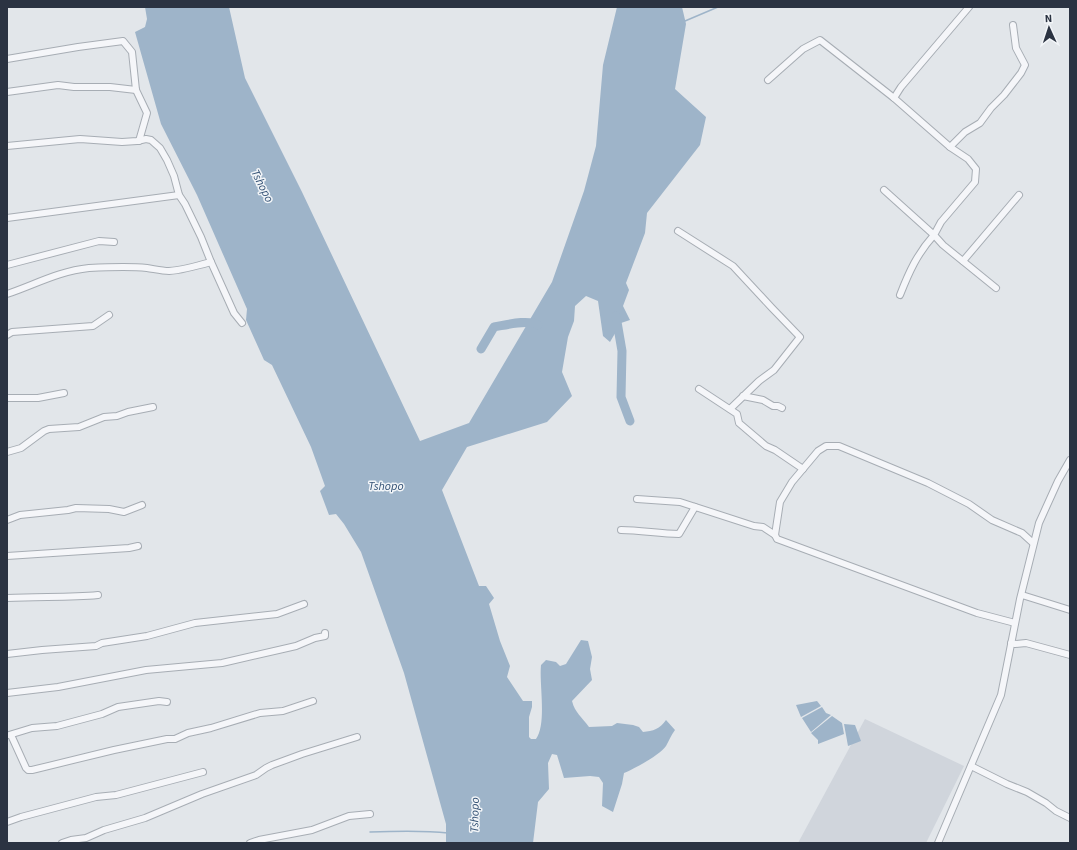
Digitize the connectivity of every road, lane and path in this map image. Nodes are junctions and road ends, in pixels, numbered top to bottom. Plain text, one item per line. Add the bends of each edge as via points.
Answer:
1 (969, 7) edge
2 (1013, 25) dead end
3 (7, 59) edge
4 (768, 80) dead end
5 (136, 90) junction
6 (7, 92) edge
7 (894, 98) junction
8 (139, 141) junction
9 (7, 146) edge
10 (950, 147) junction
11 (884, 190) dead end
12 (179, 195) junction
13 (1019, 195) dead end
14 (7, 218) edge
15 (678, 231) dead end
16 (934, 235) junction
17 (114, 242) dead end
18 (964, 261) junction
19 (211, 262) junction
20 (7, 265) edge
21 (996, 288) dead end
22 (7, 294) edge
23 (900, 296) dead end
24 (109, 315) dead end
25 (242, 324) dead end
26 (7, 335) edge
27 (699, 389) dead end
28 (64, 393) dead end
29 (743, 396) junction
30 (7, 398) edge
31 (153, 407) dead end
32 (782, 408) dead end
33 (730, 409) junction
34 (7, 452) edge
35 (1070, 460) edge
36 (803, 469) junction
37 (637, 499) dead end
38 (142, 506) dead end
39 (695, 507) junction
40 (7, 520) edge
41 (621, 530) dead end
42 (775, 535) junction
43 (1033, 543) junction
44 (138, 546) dead end
45 (7, 556) edge
46 (1022, 594) junction
47 (98, 596) dead end
48 (7, 598) edge
49 (304, 604) dead end
50 (1070, 610) edge
51 (1015, 623) junction
52 (325, 633) dead end
53 (1011, 643) junction
54 (7, 654) edge
55 (1070, 655) edge
56 (7, 693) edge
57 (313, 701) dead end
58 (167, 702) dead end
59 (9, 735) edge
60 (357, 737) dead end
61 (971, 766) junction
62 (203, 772) dead end
63 (370, 814) dead end
64 (1070, 818) edge
65 (7, 822) edge
66 (62, 843) edge
67 (250, 843) edge
68 (938, 843) edge

1 - 7 street
2 - 10 street via 1016,48 1025,65 1021,73 980,123 965,132
3 - 5 street via 123,41 132,52
4 - 7 street via 803,49 820,40
5 - 6 street via 58,85
5 - 8 street via 147,113
7 - 10 street
8 - 9 street via 80,139
8 - 12 street via 149,139 160,148 174,176
10 - 16 street via 968,159 976,169 975,182 941,222
11 - 16 street
12 - 14 street
12 - 19 street
13 - 18 street
15 - 29 street via 734,266 800,337 774,370
16 - 18 street
16 - 23 street via 910,268
17 - 20 street via 99,241
18 - 21 street
19 - 22 street via 167,271 146,268 82,269 61,273
19 - 25 street via 234,313
24 - 26 street via 93,326 12,332
27 - 33 street
28 - 30 street via 38,398
29 - 32 street via 763,400
29 - 33 street
31 - 34 street via 104,417 79,427 49,428 21,448
33 - 36 street via 740,423 766,446
35 - 43 street via 1039,523
36 - 42 street via 780,502
36 - 43 street via 818,451 826,446 839,446 928,483 969,504 992,520 1022,534
37 - 39 street via 680,502
38 - 40 street via 124,512 76,508 20,515
39 - 41 street via 679,534
39 - 42 street via 763,527
42 - 51 street via 777,538 977,613
43 - 46 street
44 - 45 street
46 - 50 street
46 - 51 street
47 - 48 street
49 - 54 street via 277,614 195,623 96,646
51 - 53 street
52 - 56 street via 325,636 296,646 222,663 146,670 58,687
53 - 55 street via 1026,643
53 - 61 street via 1001,695
57 - 59 street via 283,711 258,713 175,739 114,750 32,770 26,768
58 - 59 street via 118,707 64,724 32,728
60 - 66 street via 272,765 256,775 145,818 86,838
61 - 64 street via 1026,792
61 - 68 street
62 - 65 street via 116,795 96,797
63 - 67 street via 353,815 312,830

